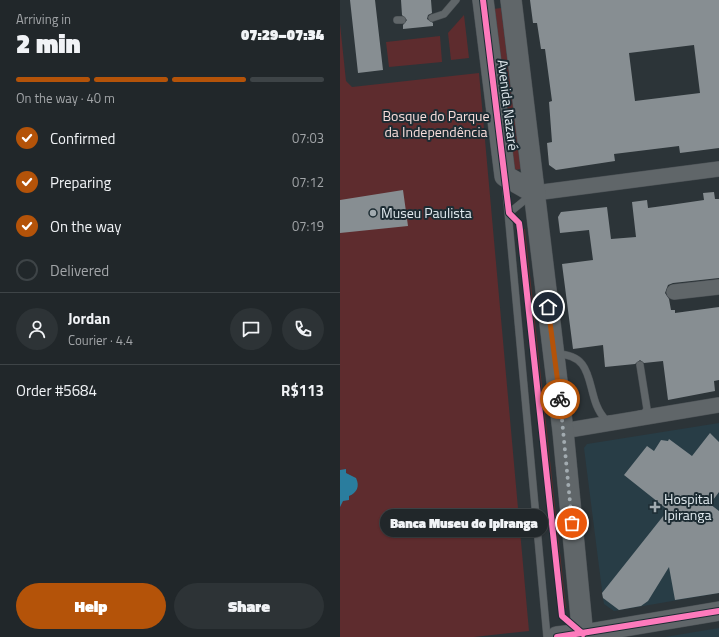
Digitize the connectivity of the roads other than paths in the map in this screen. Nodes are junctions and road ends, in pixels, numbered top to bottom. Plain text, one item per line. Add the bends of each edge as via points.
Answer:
1 (456, 0) edge
2 (483, 0) edge
3 (511, 0) edge
4 (432, 18) dead end
5 (719, 169) edge
6 (504, 176) junction
7 (535, 193) junction
8 (509, 213) junction
9 (719, 287) edge
10 (674, 292) dead end
11 (554, 354) junction
12 (640, 365) dead end
13 (719, 405) edge
14 (563, 431) junction
15 (719, 611) edge
16 (551, 629) edge
17 (583, 635) edge
18 (548, 637) edge

1 - 4 lane via 444,14
2 - 6 main road, Avenida Nazaré
3 - 7 main road, Avenida Nazaré
5 - 7 street
6 - 7 main road
6 - 8 lane, Avenida Nazaré
7 - 8 lane
7 - 11 main road, Avenida Nazaré
8 - 16 lane, Avenida Nazaré
9 - 10 street
11 - 12 lane via 567,354 580,361 590,382 597,407 606,420 644,414 647,408
11 - 14 main road, Avenida Nazaré
13 - 14 street
14 - 17 main road, Avenida Nazaré
15 - 17 street
16 - 17 main road
16 - 18 lane

